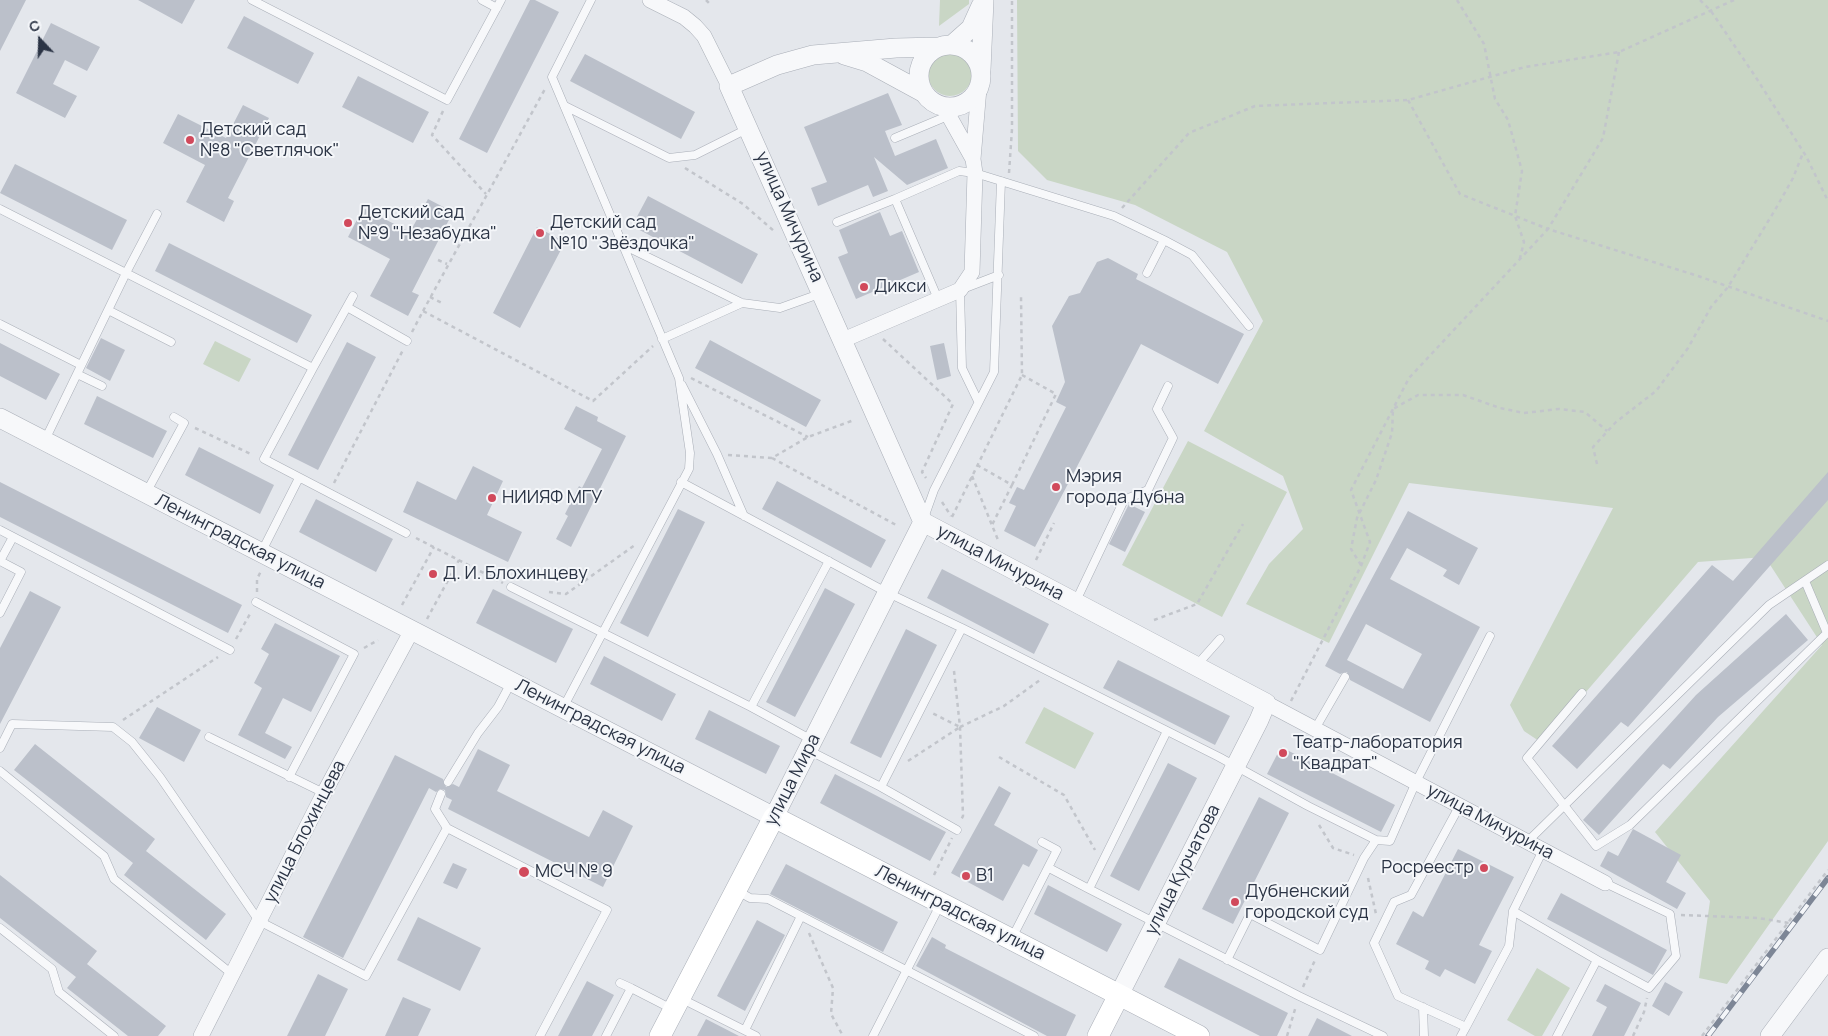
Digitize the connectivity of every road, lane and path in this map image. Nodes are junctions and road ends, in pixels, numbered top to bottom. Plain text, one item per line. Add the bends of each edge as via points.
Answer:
1 (482, 0) edge
2 (591, 0) edge
3 (650, 0) edge
4 (706, 0) edge
5 (710, 0) edge
6 (984, 0) edge
7 (1012, 0) edge
8 (1457, 0) edge
9 (1700, 0) edge
10 (1734, 0) edge
11 (254, 1) edge
12 (499, 4) edge
13 (1711, 11) junction
14 (946, 46) junction
15 (1618, 52) junction
16 (828, 53) junction
17 (1492, 76) junction
18 (552, 77) junction
19 (980, 80) junction
20 (729, 86) junction
21 (924, 93) junction
22 (447, 100) junction
23 (1408, 100) junction
24 (565, 106) junction
25 (947, 111) junction
26 (749, 128) junction
27 (895, 138) dead end
28 (1803, 153) junction
29 (669, 158) junction
30 (974, 166) junction
31 (1001, 181) junction
32 (486, 194) junction
33 (895, 199) junction
34 (1828, 200) edge
35 (0, 209) edge
36 (158, 214) dead end
37 (1114, 216) junction
38 (1515, 216) junction
39 (837, 222) dead end
40 (1548, 230) junction
41 (774, 231) dead end
42 (1164, 240) junction
43 (623, 244) junction
44 (438, 260) dead end
45 (447, 264) junction
46 (1518, 264) junction
47 (126, 273) junction
48 (1147, 273) dead end
49 (999, 275) junction
50 (1728, 287) junction
51 (960, 290) junction
52 (822, 292) junction
53 (353, 296) dead end
54 (1021, 296) dead end
55 (430, 297) junction
56 (938, 299) junction
57 (742, 303) junction
58 (444, 304) dead end
59 (346, 307) junction
60 (108, 310) junction
61 (423, 311) junction
62 (1828, 321) edge
63 (0, 324) edge
64 (1249, 326) dead end
65 (880, 336) dead end
66 (662, 339) junction
67 (843, 340) junction
68 (407, 341) junction
69 (171, 342) dead end
70 (81, 365) junction
71 (313, 368) junction
72 (77, 374) junction
73 (1022, 375) junction
74 (679, 378) junction
75 (102, 386) dead end
76 (1168, 386) dead end
77 (978, 401) junction
78 (1393, 409) junction
79 (174, 417) dead end
80 (0, 418) edge
81 (854, 420) dead end
82 (184, 423) junction
83 (1607, 431) junction
84 (808, 437) junction
85 (44, 441) junction
86 (717, 454) junction
87 (772, 458) junction
88 (264, 459) junction
89 (1597, 464) dead end
90 (977, 465) junction
91 (972, 476) junction
92 (299, 478) junction
93 (681, 482) junction
94 (1012, 484) junction
95 (934, 490) junction
96 (329, 493) junction
97 (146, 494) junction
98 (1358, 515) junction
99 (744, 516) junction
100 (923, 522) junction
101 (1054, 523) dead end
102 (1243, 524) dead end
103 (992, 525) junction
104 (898, 526) dead end
105 (656, 529) junction
106 (0, 530) edge
107 (406, 533) joint
108 (13, 537) junction
109 (998, 540) dead end
110 (434, 547) junction
111 (265, 555) junction
112 (459, 560) junction
113 (1036, 560) dead end
114 (0, 561) edge
115 (829, 561) junction
116 (1828, 565) edge
117 (1361, 566) junction
118 (1805, 581) junction
119 (511, 587) joint
120 (547, 592) dead end
121 (888, 593) junction
122 (256, 602) junction
123 (1075, 602) junction
124 (402, 605) dead end
125 (0, 613) edge
126 (1154, 620) dead end
127 (419, 624) junction
128 (962, 628) junction
129 (602, 632) junction
130 (1490, 636) dead end
131 (1220, 639) dead end
132 (378, 640) dead end
133 (951, 649) junction
134 (230, 650) junction
135 (354, 654) junction
136 (1196, 666) junction
137 (1050, 672) junction
138 (1344, 677) dead end
139 (512, 681) junction
140 (1582, 693) dead end
141 (1266, 703) junction
142 (751, 707) junction
143 (921, 707) junction
144 (563, 708) junction
145 (1284, 713) junction
146 (112, 726) junction
147 (960, 727) junction
148 (1315, 729) junction
149 (1167, 731) junction
150 (210, 737) dead end
151 (810, 745) junction
152 (0, 748) edge
153 (999, 757) dead end
154 (1236, 766) junction
155 (0, 771) edge
156 (888, 773) junction
157 (288, 776) junction
158 (448, 782) dead end
159 (1416, 782) junction
160 (881, 787) junction
161 (324, 793) junction
162 (441, 794) dead end
163 (1460, 805) junction
164 (1564, 805) junction
165 (774, 818) junction
166 (447, 828) junction
167 (956, 830) junction
168 (1376, 840) junction
169 (1528, 841) junction
170 (1042, 842) dead end
171 (1543, 850) junction
172 (1102, 862) junction
173 (1049, 868) junction
174 (1828, 870) edge
175 (934, 875) dead end
176 (1605, 883) joint
177 (1089, 889) junction
178 (736, 890) junction
179 (941, 903) junction
180 (1513, 911) junction
181 (1670, 914) junction
182 (801, 916) junction
183 (259, 921) junction
184 (1789, 923) junction
185 (1155, 924) junction
186 (0, 928) edge
187 (1012, 940) junction
188 (1828, 958) edge
189 (1227, 960) junction
190 (1597, 960) junction
191 (906, 969) junction
192 (232, 974) junction
193 (620, 983) dead end
194 (631, 988) junction
195 (1649, 988) junction
196 (1119, 995) junction
197 (677, 1004) junction
198 (1423, 1007) junction
199 (1466, 1027) junction
200 (745, 1030) junction
201 (1019, 1033) edge
202 (114, 1036) edge
203 (201, 1036) edge
204 (540, 1036) edge
205 (606, 1036) edge
206 (660, 1036) edge
207 (756, 1036) edge
208 (843, 1036) edge
209 (873, 1036) edge
210 (1034, 1036) edge
211 (1098, 1036) edge
212 (1200, 1036) edge
213 (1383, 1036) edge
214 (1424, 1036) edge
215 (1461, 1036) edge
216 (1557, 1036) edge
217 (1632, 1036) edge
218 (1702, 1036) edge
219 (1770, 1036) edge

1 - 12 lane
2 - 18 lane
3 - 20 street, улица Мичурина via 684,17 699,31
4 - 5 path via 710,4
6 - 14 street via 971,28
6 - 19 street
7 - 31 path via 1011,171
8 - 17 path via 1484,44
9 - 13 path
10 - 13 path
11 - 22 lane
12 - 22 lane
13 - 15 path
13 - 28 path
14 - 16 street
14 - 19 street via 967,49 977,60
14 - 21 street via 927,54 920,67 919,80
15 - 17 path via 1525,67
15 - 40 path via 1603,138
16 - 20 street via 777,65
16 - 21 street via 851,56
17 - 23 path
17 - 38 path via 1495,100 1508,120 1522,172
18 - 24 lane
18 - 32 path
19 - 25 street via 971,99
19 - 30 street
20 - 26 street, улица Мичурина
21 - 25 street
22 - 32 path via 432,135
23 - 37 path via 1255,106 1189,133
23 - 38 path via 1460,194
24 - 29 lane
24 - 43 lane
25 - 27 lane
25 - 30 street
26 - 29 lane via 695,155
26 - 52 street, улица Мичурина
28 - 34 path
28 - 50 path via 1793,178
29 - 41 path via 743,204
30 - 31 lane
30 - 33 lane
30 - 51 street via 972,272
31 - 37 lane
31 - 49 lane
32 - 45 path
33 - 39 lane
33 - 56 lane
35 - 47 lane
36 - 47 lane
37 - 42 lane
38 - 40 path
38 - 46 path via 1524,242
40 - 46 path
40 - 50 path
42 - 48 lane
42 - 64 lane via 1192,255
43 - 57 lane
43 - 66 lane
44 - 45 path
45 - 55 path
46 - 78 path via 1409,378
47 - 60 lane
47 - 71 lane
49 - 51 lane
49 - 77 lane via 994,372
50 - 62 path
50 - 83 path via 1711,307 1688,348 1656,391
51 - 56 street
51 - 77 lane via 962,368
52 - 57 lane via 780,308
52 - 67 street, улица Мичурина
53 - 59 lane
54 - 73 path
55 - 58 path
55 - 61 path
56 - 67 street
57 - 66 lane
59 - 68 lane
59 - 71 lane
60 - 69 lane
60 - 70 lane
61 - 66 path via 593,401 643,352
61 - 68 path
63 - 70 lane
65 - 95 path via 953,404 922,472
66 - 74 lane
67 - 100 street, улица Мичурина
68 - 96 path
70 - 72 lane
71 - 88 lane
72 - 75 lane
72 - 85 lane
73 - 90 path
73 - 94 path via 1056,394
74 - 84 path via 693,378
74 - 86 lane
74 - 93 lane via 690,453 689,469
76 - 123 lane via 1157,409 1173,438 1148,490 1124,500
77 - 95 lane
78 - 83 path via 1418,395 1464,395 1524,413 1559,409 1585,412
78 - 98 path via 1392,433 1376,480
78 - 98 path via 1351,490
79 - 82 lane
80 - 85 street, Ленинградская улица
81 - 84 path
82 - 88 path
82 - 97 lane
83 - 89 path via 1593,447
84 - 87 path
85 - 97 street, Ленинградская улица
86 - 87 path
86 - 99 lane
87 - 104 path
88 - 92 lane
90 - 91 path
90 - 94 path
91 - 95 path via 952,516
91 - 103 path
92 - 96 lane
92 - 111 lane
93 - 99 lane
93 - 105 lane
94 - 103 path
95 - 100 lane
96 - 107 lane
97 - 111 street, Ленинградская улица
98 - 117 path via 1351,549
98 - 117 path via 1370,542
99 - 115 lane
100 - 121 street, улица Мира
100 - 123 street, улица Мичурина
101 - 113 path
102 - 126 path via 1197,604
103 - 109 path
105 - 120 path via 566,594
105 - 129 lane
106 - 108 lane
107 - 110 path
108 - 114 lane
108 - 134 lane
110 - 112 path
110 - 124 path
111 - 122 path via 257,579
111 - 127 street, Ленинградская улица
112 - 119 path
112 - 127 path
114 - 125 lane via 21,572
115 - 121 lane
115 - 142 lane
116 - 118 lane
117 - 145 path
118 - 164 lane via 1769,605
118 - 164 lane via 1827,633 1630,825 1596,846
119 - 129 lane
121 - 128 lane
121 - 151 street, улица Мира
122 - 134 path
122 - 135 lane
123 - 136 street, улица Мичурина
127 - 139 street, Ленинградская улица
127 - 161 street, улица Блохинцева
128 - 133 lane
128 - 137 lane
129 - 142 lane
129 - 144 lane
130 - 159 lane
131 - 136 lane
132 - 135 path
133 - 143 lane
133 - 147 path
134 - 146 path
135 - 157 lane
136 - 141 street, улица Мичурина
137 - 147 path via 1004,706
137 - 149 lane
138 - 148 lane
139 - 144 street, Ленинградская улица
139 - 158 lane
140 - 164 lane via 1527,758
141 - 145 street, улица Мичурина
141 - 154 street, улица Курчатова
142 - 151 lane
143 - 147 path
143 - 156 lane
144 - 165 street, Ленинградская улица
145 - 148 street, улица Мичурина
146 - 152 lane via 12,724
146 - 183 lane via 132,742 160,777
147 - 156 path
147 - 167 path via 963,816
148 - 159 street, улица Мичурина
149 - 154 lane
149 - 172 lane
150 - 157 lane
151 - 160 lane
151 - 165 street, улица Мира
153 - 172 path via 1064,794
154 - 168 lane
154 - 185 street, улица Курчатова
155 - 192 lane via 104,856 114,878
156 - 160 lane
157 - 161 lane
159 - 163 street, улица Мичурина
159 - 168 lane via 1390,841
160 - 167 lane
161 - 183 street, улица Блохинцева
162 - 166 lane via 435,809
163 - 169 street, улица Мичурина
163 - 198 lane via 1411,895 1394,902 1374,944 1398,996
164 - 169 lane
165 - 178 main road, улица Мира
165 - 179 main road, Ленинградская улица
166 - 183 lane via 366,976
166 - 204 lane via 607,910
167 - 175 path
168 - 189 lane via 1364,858 1320,950 1250,914
169 - 171 street, улица Мичурина
170 - 173 lane via 1057,850
171 - 176 street, улица Мичурина
171 - 180 lane
172 - 177 lane
173 - 177 lane
173 - 187 lane
174 - 184 path
176 - 181 lane
177 - 185 lane
178 - 182 lane via 750,898 768,899
178 - 197 main road, улица Мира
179 - 187 main road, Ленинградская улица
179 - 191 lane
180 - 190 lane
180 - 199 lane via 1509,946
181 - 184 path via 1758,918
181 - 195 lane via 1676,956
182 - 191 lane
182 - 200 lane
182 - 208 path via 833,988 831,1014
183 - 192 street, улица Блохинцева
184 - 218 path
185 - 189 lane
185 - 196 street, улица Курчатова
186 - 202 lane via 52,969 59,992
187 - 196 main road, Ленинградская улица
188 - 219 street
189 - 213 lane
190 - 195 lane
190 - 216 lane
191 - 201 lane
191 - 209 lane
192 - 203 street, улица Блохинцева
193 - 194 lane
194 - 197 lane
194 - 205 lane
195 - 217 path via 1644,1012
196 - 211 main road, улица Курчатова
196 - 212 main road, Ленинградская улица
197 - 200 lane
197 - 206 main road, улица Мира
198 - 199 lane
198 - 214 lane
199 - 215 lane
200 - 207 lane
201 - 210 lane

